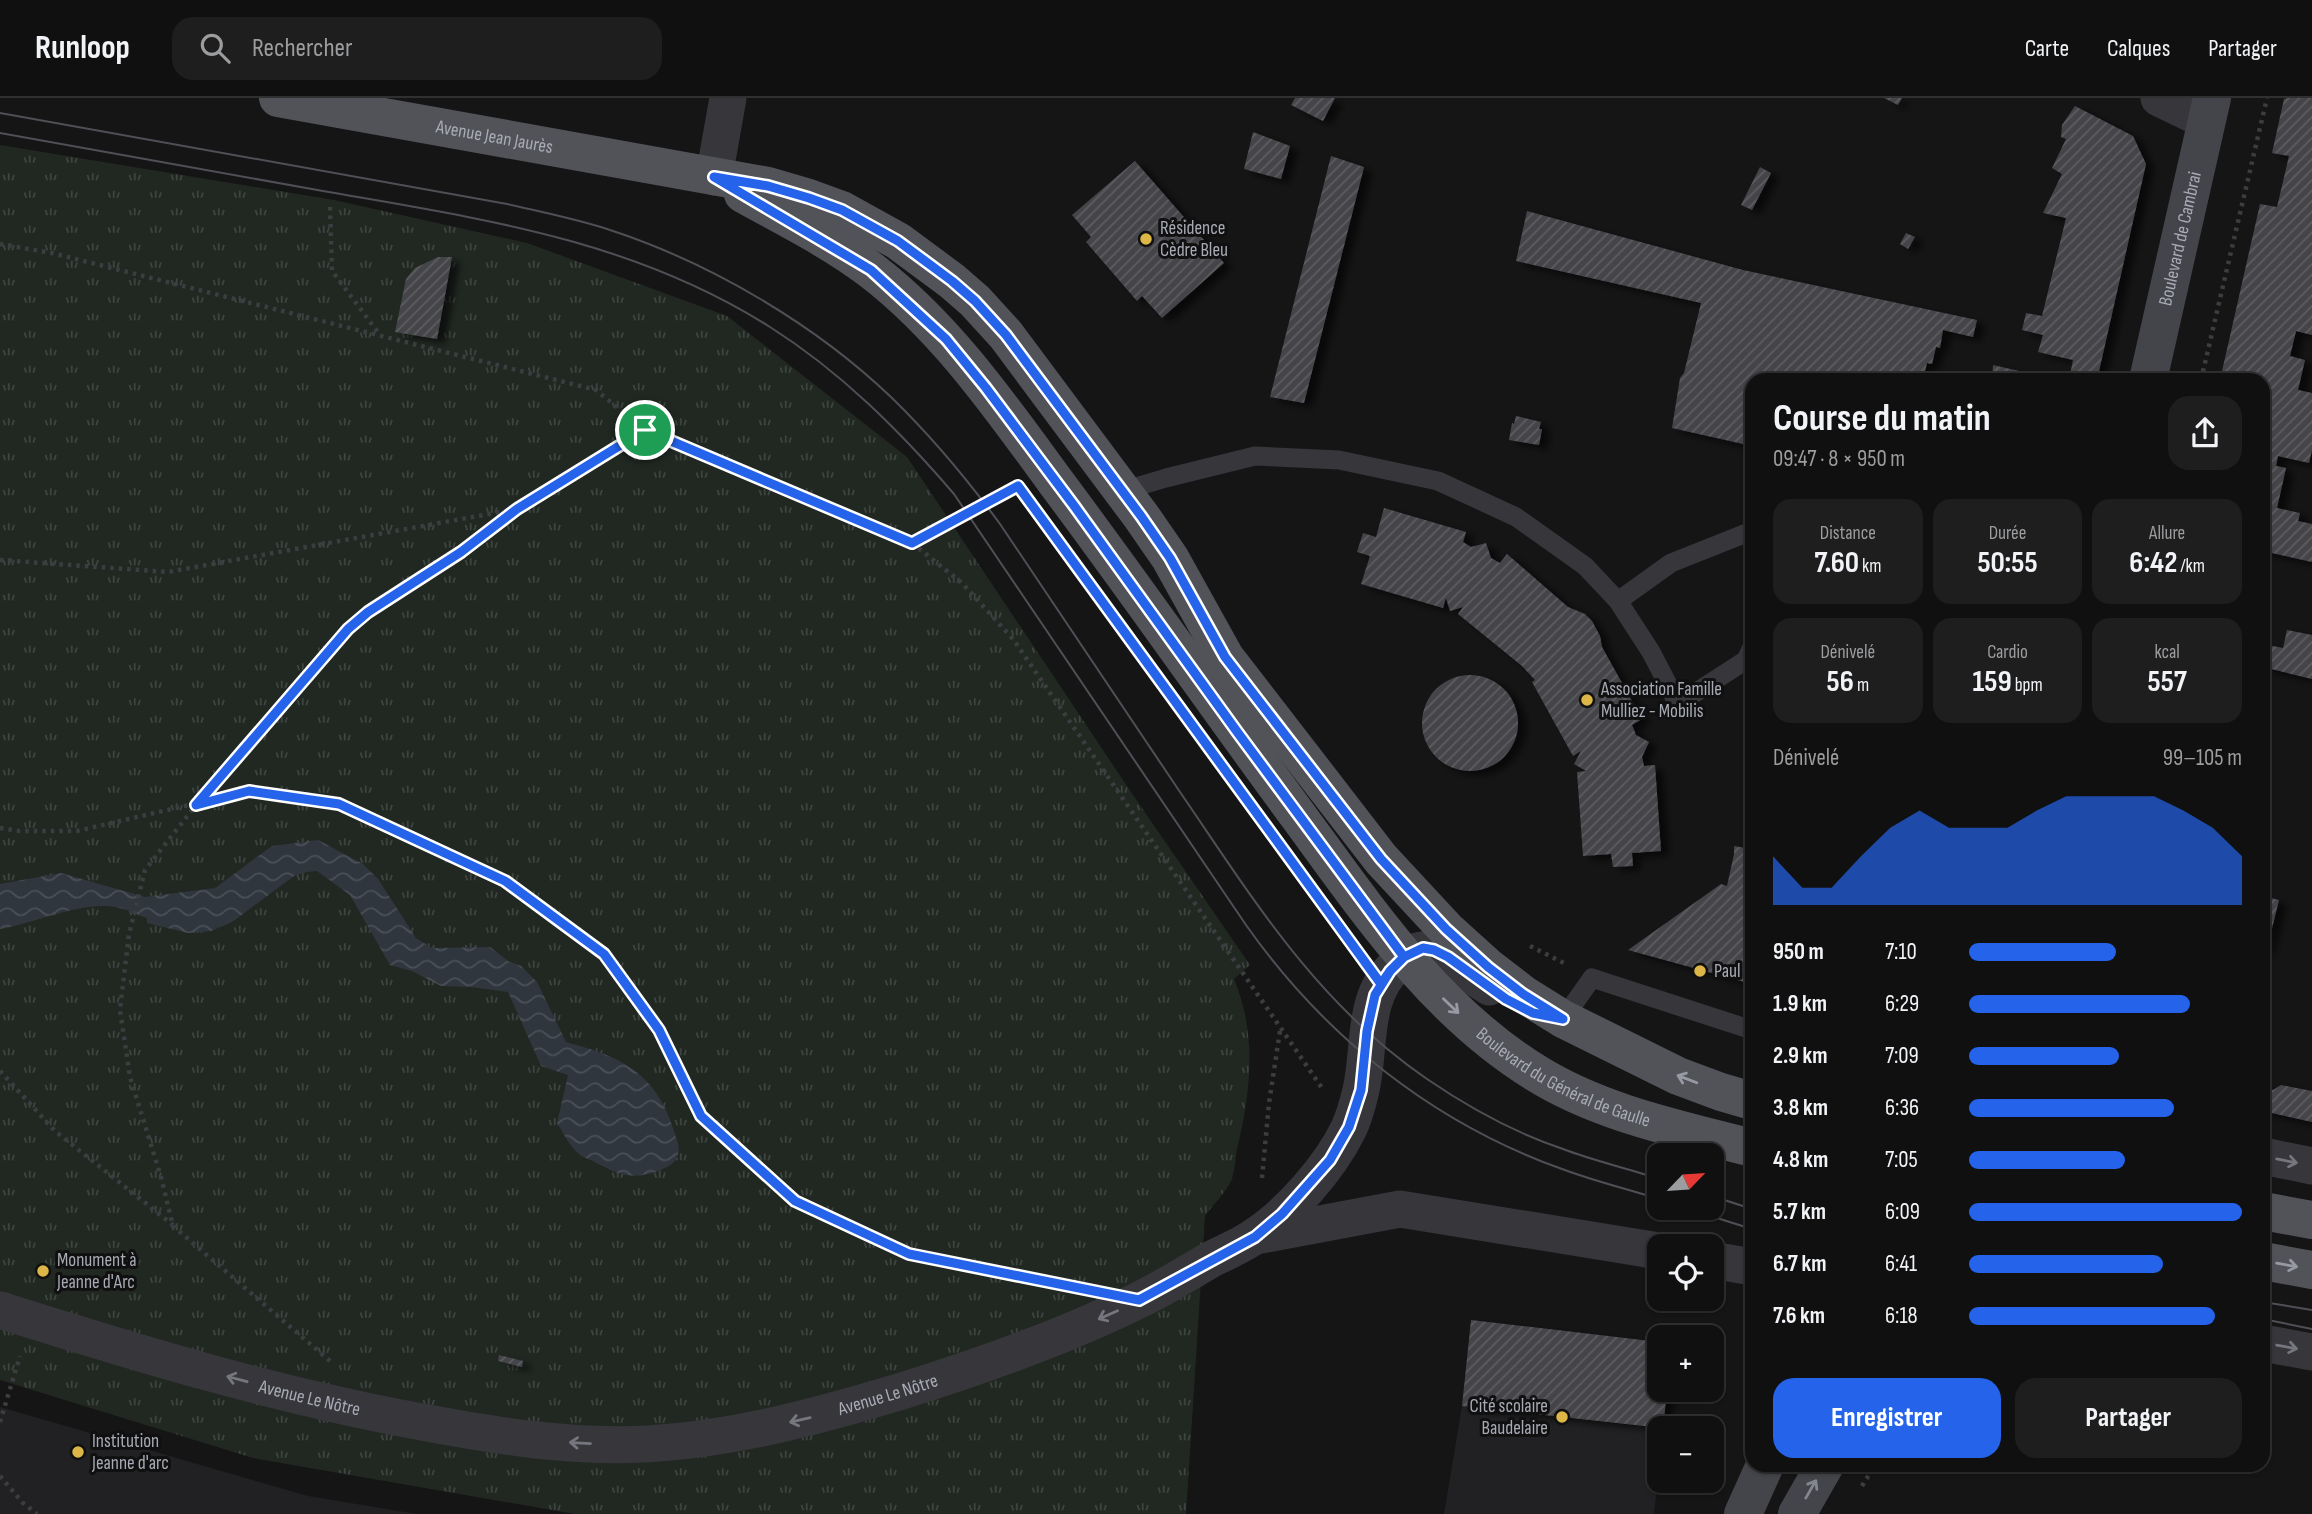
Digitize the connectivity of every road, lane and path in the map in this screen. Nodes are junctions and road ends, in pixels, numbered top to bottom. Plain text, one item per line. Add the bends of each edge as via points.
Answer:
1 (278, 98) edge
2 (728, 98) edge
3 (2159, 98) edge
4 (2267, 98) edge
5 (2209, 110) edge
6 (714, 177) junction
7 (330, 207) dead end
8 (0, 244) edge
9 (380, 335) junction
10 (2150, 373) edge
11 (2203, 373) edge
12 (645, 430) junction
13 (1018, 486) dead end
14 (1122, 491) junction
15 (517, 509) junction
16 (1745, 534) edge
17 (912, 543) junction
18 (0, 560) edge
19 (1618, 601) junction
20 (1745, 661) edge
21 (196, 805) junction
22 (0, 828) edge
23 (1404, 957) junction
24 (1563, 1019) junction
25 (1745, 1028) edge
26 (1280, 1030) junction
27 (0, 1070) edge
28 (1745, 1099) edge
29 (1349, 1127) junction
30 (1745, 1146) edge
31 (2270, 1157) edge
32 (2312, 1166) edge
33 (2270, 1212) edge
34 (2312, 1220) edge
35 (173, 1226) junction
36 (1255, 1237) junction
37 (1647, 1249) edge
38 (1724, 1262) edge
39 (2270, 1262) edge
40 (1745, 1265) edge
41 (2312, 1270) edge
42 (1139, 1300) junction
43 (15, 1315) edge
44 (2270, 1344) edge
45 (2312, 1352) edge
46 (332, 1362) dead end
47 (0, 1422) edge
48 (1762, 1472) edge
49 (1821, 1472) edge
50 (0, 1476) edge
51 (37, 1514) edge
52 (1743, 1514) edge
53 (1797, 1514) edge

1 - 6 main road, Avenue Jean Jaurès
2 - 6 street
3 - 5 street
4 - 11 path
5 - 10 main road, Boulevard de Cambrai
6 - 14 main road, Avenue Jean Jaurès via 768,186 842,210 898,241 943,274 1006,335
6 - 23 main road, Avenue Jean Jaurès via 871,270 946,339 1075,507
7 - 9 path via 332,271
8 - 9 path
9 - 12 path via 596,390
12 - 15 path
12 - 17 path
13 - 17 path
14 - 19 lane via 1255,457 1339,460 1438,481 1516,517 1585,566
14 - 24 main road, Avenue Jean Jaurès via 1170,558 1225,657 1381,859 1488,967
15 - 18 path via 168,572
15 - 21 path via 348,629
16 - 19 lane via 1671,564
17 - 26 path via 962,583 1013,639
19 - 20 lane via 1678,704
21 - 22 path via 78,831
21 - 35 path via 145,870 129,934 120,1010 130,1077
21 - 42 path via 249,791 339,804 505,881 604,954 659,1030 701,1116 795,1201 909,1254
23 - 24 street via 1423,948 1434,950 1506,999 1533,1013
23 - 29 street, Avenue Le Nôtre via 1375,995 1361,1090
23 -> 30 main road, Boulevard du Général de Gaulle via 1469,1023 1557,1086 1609,1107
24 - 25 lane via 1592,978
28 -> 24 main road via 1678,1076
26 - 29 path
26 - 36 path
27 - 35 path via 55,1131
29 - 36 street, Avenue Le Nôtre via 1330,1160
31 -> 32 street
33 - 34 main road
35 - 46 path
36 - 37 street via 1400,1209
36 - 42 street, Avenue Le Nôtre
38 - 40 street
39 -> 41 main road
42 -> 43 street, Avenue Le Nôtre via 1031,1347 886,1396 761,1429 649,1444 545,1442 395,1417 270,1388
43 - 47 path
44 -> 45 street
48 - 52 main road
53 -> 49 main road
50 - 51 path

